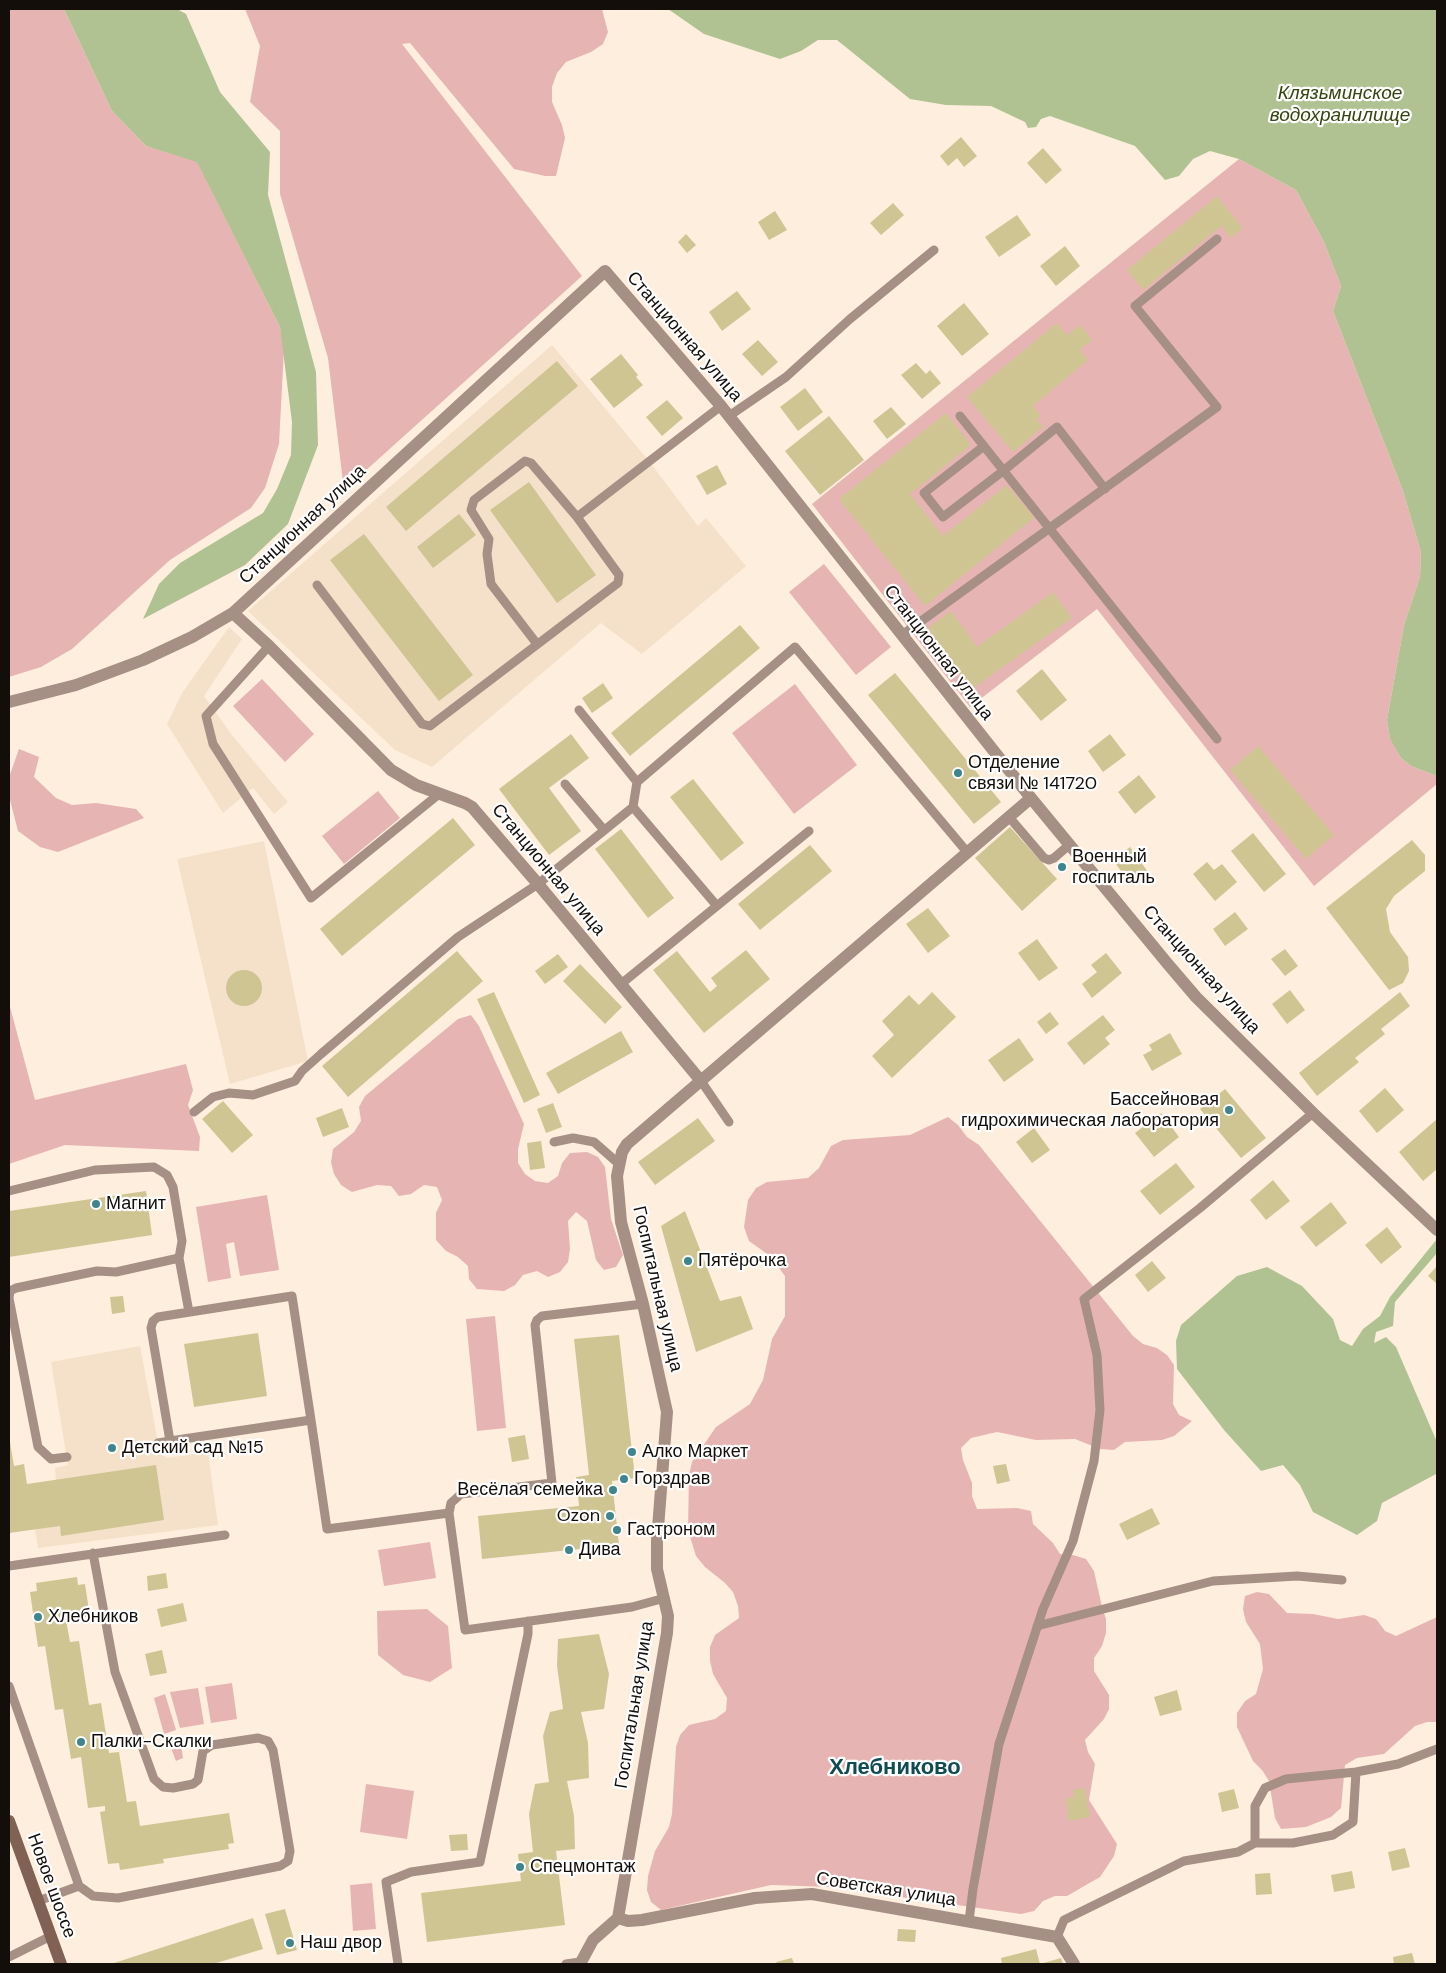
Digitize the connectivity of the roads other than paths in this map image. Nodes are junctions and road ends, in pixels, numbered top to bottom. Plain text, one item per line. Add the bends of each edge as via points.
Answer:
1 (1217, 239) dead end
2 (934, 250) dead end
3 (725, 411) junction
4 (960, 416) dead end
5 (984, 446) junction
6 (1003, 472) junction
7 (1105, 489) junction
8 (577, 517) junction
9 (1049, 530) junction
10 (317, 585) dead end
11 (233, 613) junction
12 (902, 635) junction
13 (537, 644) junction
14 (269, 646) junction
15 (9, 702) edge
16 (578, 710) dead end
17 (1217, 739) dead end
18 (637, 782) junction
19 (565, 784) dead end
20 (439, 794) junction
21 (1031, 798) junction
22 (632, 807) junction
23 (1009, 817) junction
24 (604, 830) junction
25 (809, 831) dead end
26 (1069, 845) junction
27 (968, 852) junction
28 (538, 884) junction
29 (717, 906) junction
30 (621, 984) junction
31 (701, 1081) junction
32 (194, 1112) dead end
33 (1314, 1113) junction
34 (729, 1122) dead end
35 (554, 1142) dead end
36 (619, 1164) junction
37 (9, 1191) edge
38 (1437, 1230) edge
39 (179, 1258) junction
40 (642, 1304) junction
41 (189, 1312) junction
42 (311, 1420) junction
43 (170, 1441) junction
44 (158, 1443) dead end
45 (67, 1457) dead end
46 (449, 1513) junction
47 (225, 1535) dead end
48 (93, 1553) junction
49 (9, 1566) edge
50 (1342, 1580) dead end
51 (665, 1598) junction
52 (528, 1622) junction
53 (1037, 1626) junction
54 (9, 1686) edge
55 (1437, 1748) edge
56 (1356, 1772) junction
57 (9, 1820) edge
58 (1254, 1843) junction
59 (79, 1886) junction
60 (38, 1901) junction
61 (618, 1918) junction
62 (969, 1921) junction
63 (51, 1936) junction
64 (1057, 1937) junction
65 (9, 1957) edge
66 (580, 1963) edge
67 (61, 1964) edge
68 (398, 1964) edge
69 (566, 1964) edge
70 (1074, 1964) edge

1 - 7 lane via 1135,306 1217,407
2 - 3 lane via 786,377
3 - 8 lane
3 - 11 street, Станционная улица via 605,271
3 - 12 street, Станционная улица
4 - 5 lane
5 - 6 lane
5 - 6 lane via 924,493 944,517
6 - 7 lane via 1057,427
6 - 9 lane
7 - 9 lane
8 - 13 lane via 619,575 618,583
8 - 13 lane via 525,460 474,500 472,510 489,539 487,554 491,584
9 - 12 lane
9 - 17 lane
10 - 13 lane via 422,724 430,726
11 - 14 street, Станционная улица
11 - 15 street, Станционная улица via 143,660 76,685
12 - 21 street, Станционная улица
14 - 20 street, Станционная улица via 391,770
14 - 20 lane via 206,716 213,744 311,898
16 - 18 lane
18 - 22 lane
18 - 27 lane via 795,647
19 - 24 lane
20 - 28 street, Станционная улица via 472,808
21 - 23 street
21 - 26 street, Станционная улица
22 - 24 lane
22 - 29 lane
23 - 26 lane via 1044,858 1054,858
23 - 27 street
24 - 28 lane
25 - 29 lane
26 - 33 street, Станционная улица via 1196,997
27 - 31 street
28 - 30 street, Станционная улица
28 - 32 lane via 458,937 321,1054 295,1081 253,1094 229,1093 213,1097
29 - 30 lane
30 - 31 street, Станционная улица
31 - 34 lane
31 - 36 street, Госпитальная улица via 628,1144
33 - 38 street, Станционная улица
33 - 53 lane via 1084,1299 1097,1355 1100,1401 1094,1461 1073,1541
35 - 36 lane via 573,1138 594,1142
36 - 40 street, Госпитальная улица via 617,1182 621,1222
37 - 39 lane via 95,1170 154,1167 167,1174 173,1187 182,1242
39 - 41 lane
39 - 45 lane via 116,1272 97,1271 10,1291 38,1447 51,1459
40 - 46 lane via 542,1316 537,1320 552,1483 460,1494 451,1503
40 - 51 street, Госпитальная улица via 667,1412 657,1541 657,1569
41 - 42 lane via 292,1296
41 - 43 lane via 158,1317 151,1328
42 - 43 lane
42 - 46 lane via 327,1529
43 - 44 lane
46 - 52 lane via 465,1630
47 - 48 lane
48 - 49 lane
48 - 59 lane via 115,1672 154,1780 163,1787 192,1784 198,1780 203,1751 212,1745 258,1738 268,1741 273,1750 290,1851 288,1861 280,1866 118,1898 93,1896
50 - 53 lane via 1297,1576 1214,1581
51 - 52 lane via 632,1607
51 - 61 street, Госпитальная улица via 667,1633
52 - 68 lane via 480,1862 411,1872 386,1882
53 - 62 lane via 999,1744
54 - 59 lane
55 - 56 lane via 1398,1764
56 - 58 lane via 1286,1779 1264,1788 1255,1806
56 - 58 lane via 1352,1822 1333,1835 1293,1843
57 - 60 street, Новое шоссе
58 - 64 lane via 1238,1852 1184,1861 1064,1920
59 - 60 lane
60 - 63 street, Новое шоссе
61 - 62 street, Советская улица via 642,1920 755,1898 812,1894
61 - 66 street via 593,1940
62 - 64 street, Советская улица
63 - 65 lane
63 - 67 street, Новое шоссе
64 - 70 street
66 - 69 lane

